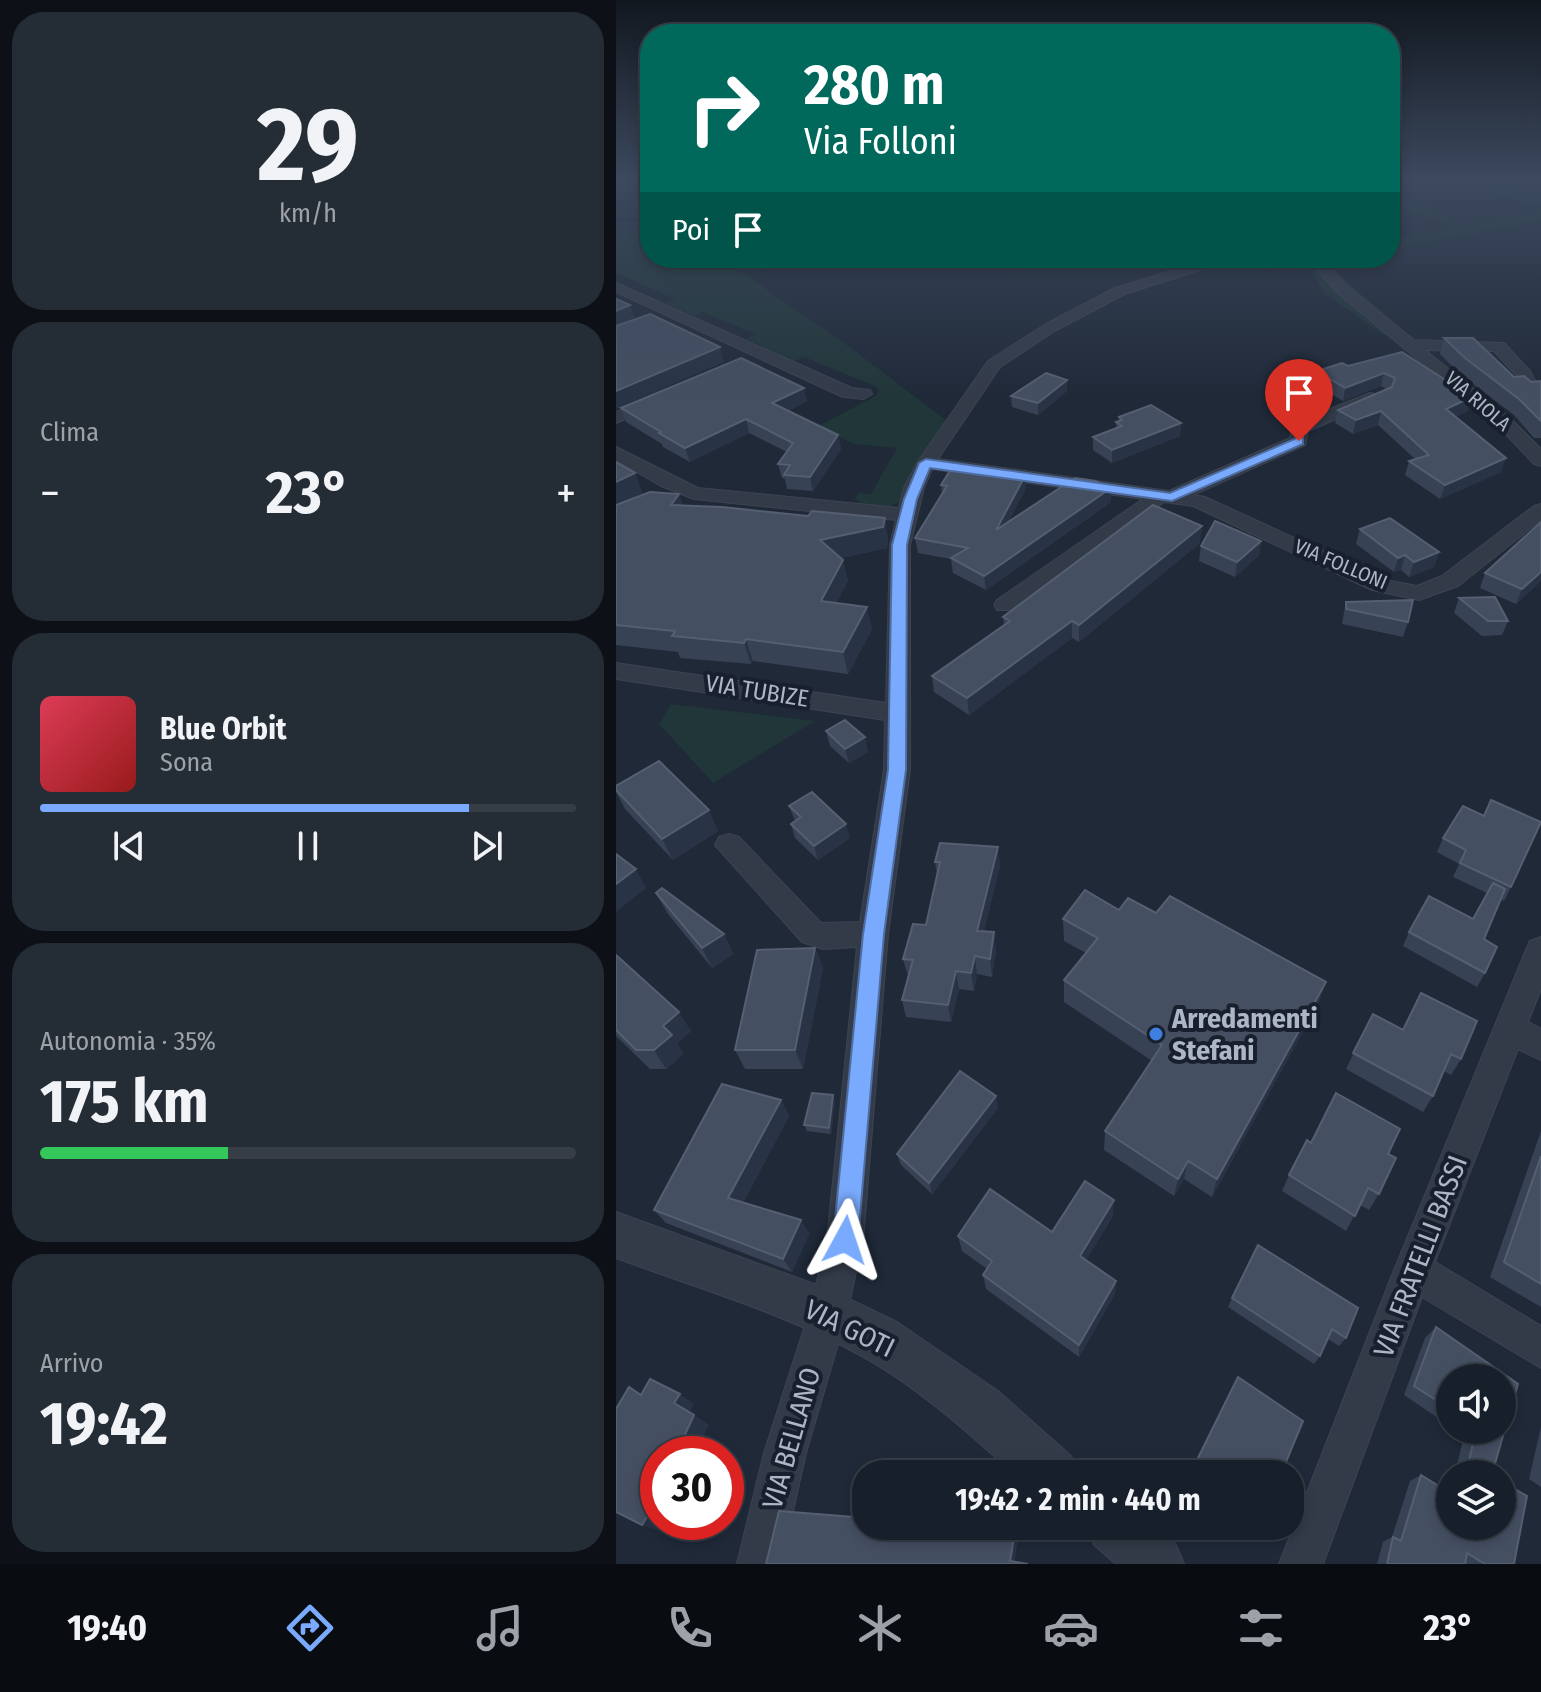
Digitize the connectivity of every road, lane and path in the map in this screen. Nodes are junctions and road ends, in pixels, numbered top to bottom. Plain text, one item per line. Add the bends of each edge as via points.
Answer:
1 (1197, 268) edge
2 (1322, 268) edge
3 (616, 287) edge
4 (1412, 345) junction
5 (1532, 390) edge
6 (674, 392) edge
7 (864, 394) dead end
8 (1382, 394) edge
9 (616, 418) edge
10 (616, 452) edge
11 (1541, 460) edge
12 (926, 463) junction
13 (1166, 496) junction
14 (1541, 510) edge
15 (906, 515) junction
16 (1005, 605) dead end
17 (616, 671) edge
18 (898, 713) junction
19 (729, 845) dead end
20 (873, 934) junction
21 (1541, 950) edge
22 (1525, 1037) edge
23 (616, 1235) edge
24 (1413, 1270) junction
25 (828, 1313) junction
26 (1541, 1348) edge
27 (1038, 1460) edge
28 (1129, 1540) edge
29 (759, 1564) edge
30 (1157, 1564) edge
31 (1301, 1564) edge

1 - 12 street, VIA BELLANO via 1120,291 994,364
2 - 4 street, VIA RIOLA
3 - 7 street via 755,357
4 - 5 street, VIA RIOLA via 1498,346
4 - 11 street, VIA RIOLA
6 - 9 street
8 - 13 street via 1299,428 1299,441
10 - 15 street via 694,493
12 - 13 street, VIA FOLLONI
12 - 15 street, VIA BELLANO
13 - 14 street, VIA FOLLONI via 1198,501 1380,585 1419,593 1450,581
13 - 16 street
15 - 18 street, VIA BELLANO via 900,545
17 - 18 street, VIA TUBIZE
18 - 20 street, VIA BELLANO via 897,770
19 - 20 street via 812,933
20 - 25 street, VIA BELLANO via 845,1240
21 - 22 street, VIA FRATELLI BASSI
22 - 24 street, VIA FRATELLI BASSI
23 - 25 street, VIA GOTI
24 - 26 street
24 - 31 street, VIA FRATELLI BASSI
25 - 27 street, VIA GOTI via 880,1339 933,1375
25 - 29 street, VIA BELLANO via 785,1453
28 - 30 street

